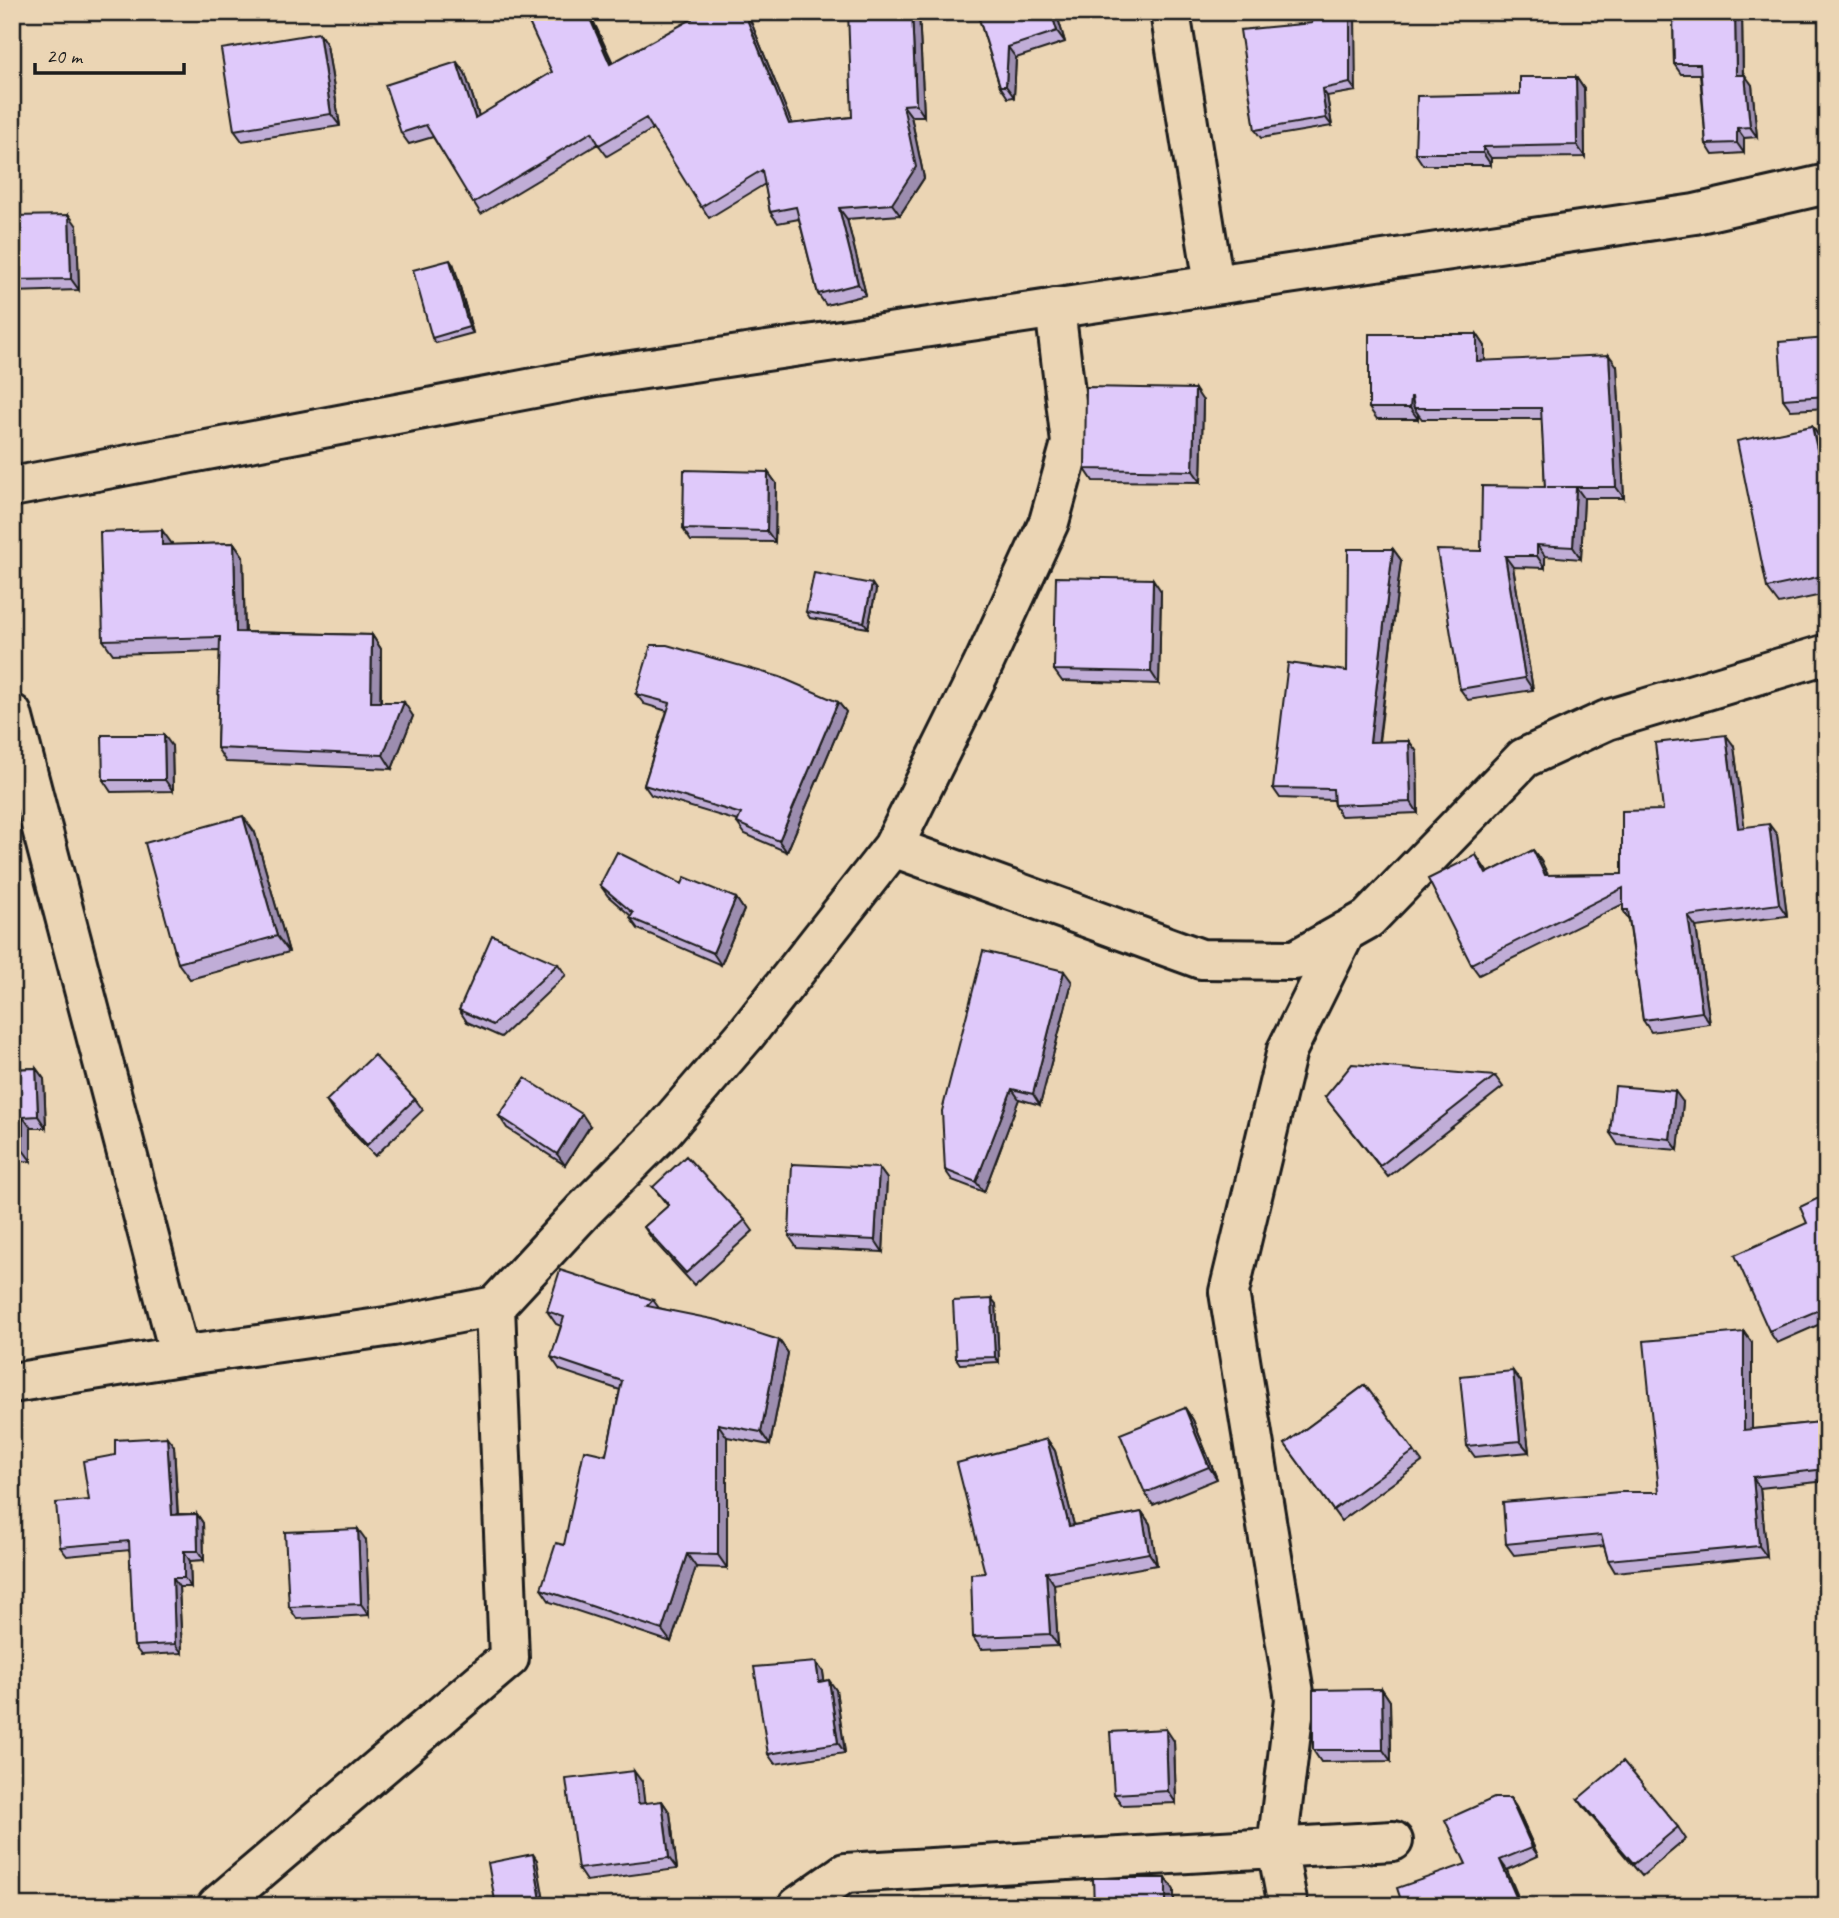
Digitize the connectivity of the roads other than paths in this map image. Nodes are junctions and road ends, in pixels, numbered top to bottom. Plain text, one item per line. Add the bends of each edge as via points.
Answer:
1 (1170, 12) edge
2 (1827, 184) edge
3 (1214, 284) junction
4 (1055, 308) junction
5 (12, 487) edge
6 (1827, 654) edge
7 (12, 714) edge
8 (892, 847) junction
9 (1346, 931) junction
10 (495, 1306) junction
11 (180, 1356) junction
12 (12, 1383) edge
13 (1393, 1840) dead end
14 (1277, 1848) junction
15 (217, 1906) edge
16 (798, 1906) edge
17 (1288, 1906) edge

1 - 3 street
2 - 3 street via 1695,214
3 - 4 street
4 - 5 street via 597,376
4 - 8 street via 1071,443 1049,522
6 - 9 street via 1606,720 1524,758 1368,919
7 - 11 street
8 - 9 street via 1202,959 1295,960
8 - 10 street via 747,1033 662,1132
9 - 14 street via 1287,1050 1228,1292 1295,1699
10 - 11 street via 393,1326
10 - 15 street via 509,1658
11 - 12 street
13 - 14 street
14 - 16 street via 845,1873
14 - 17 street

